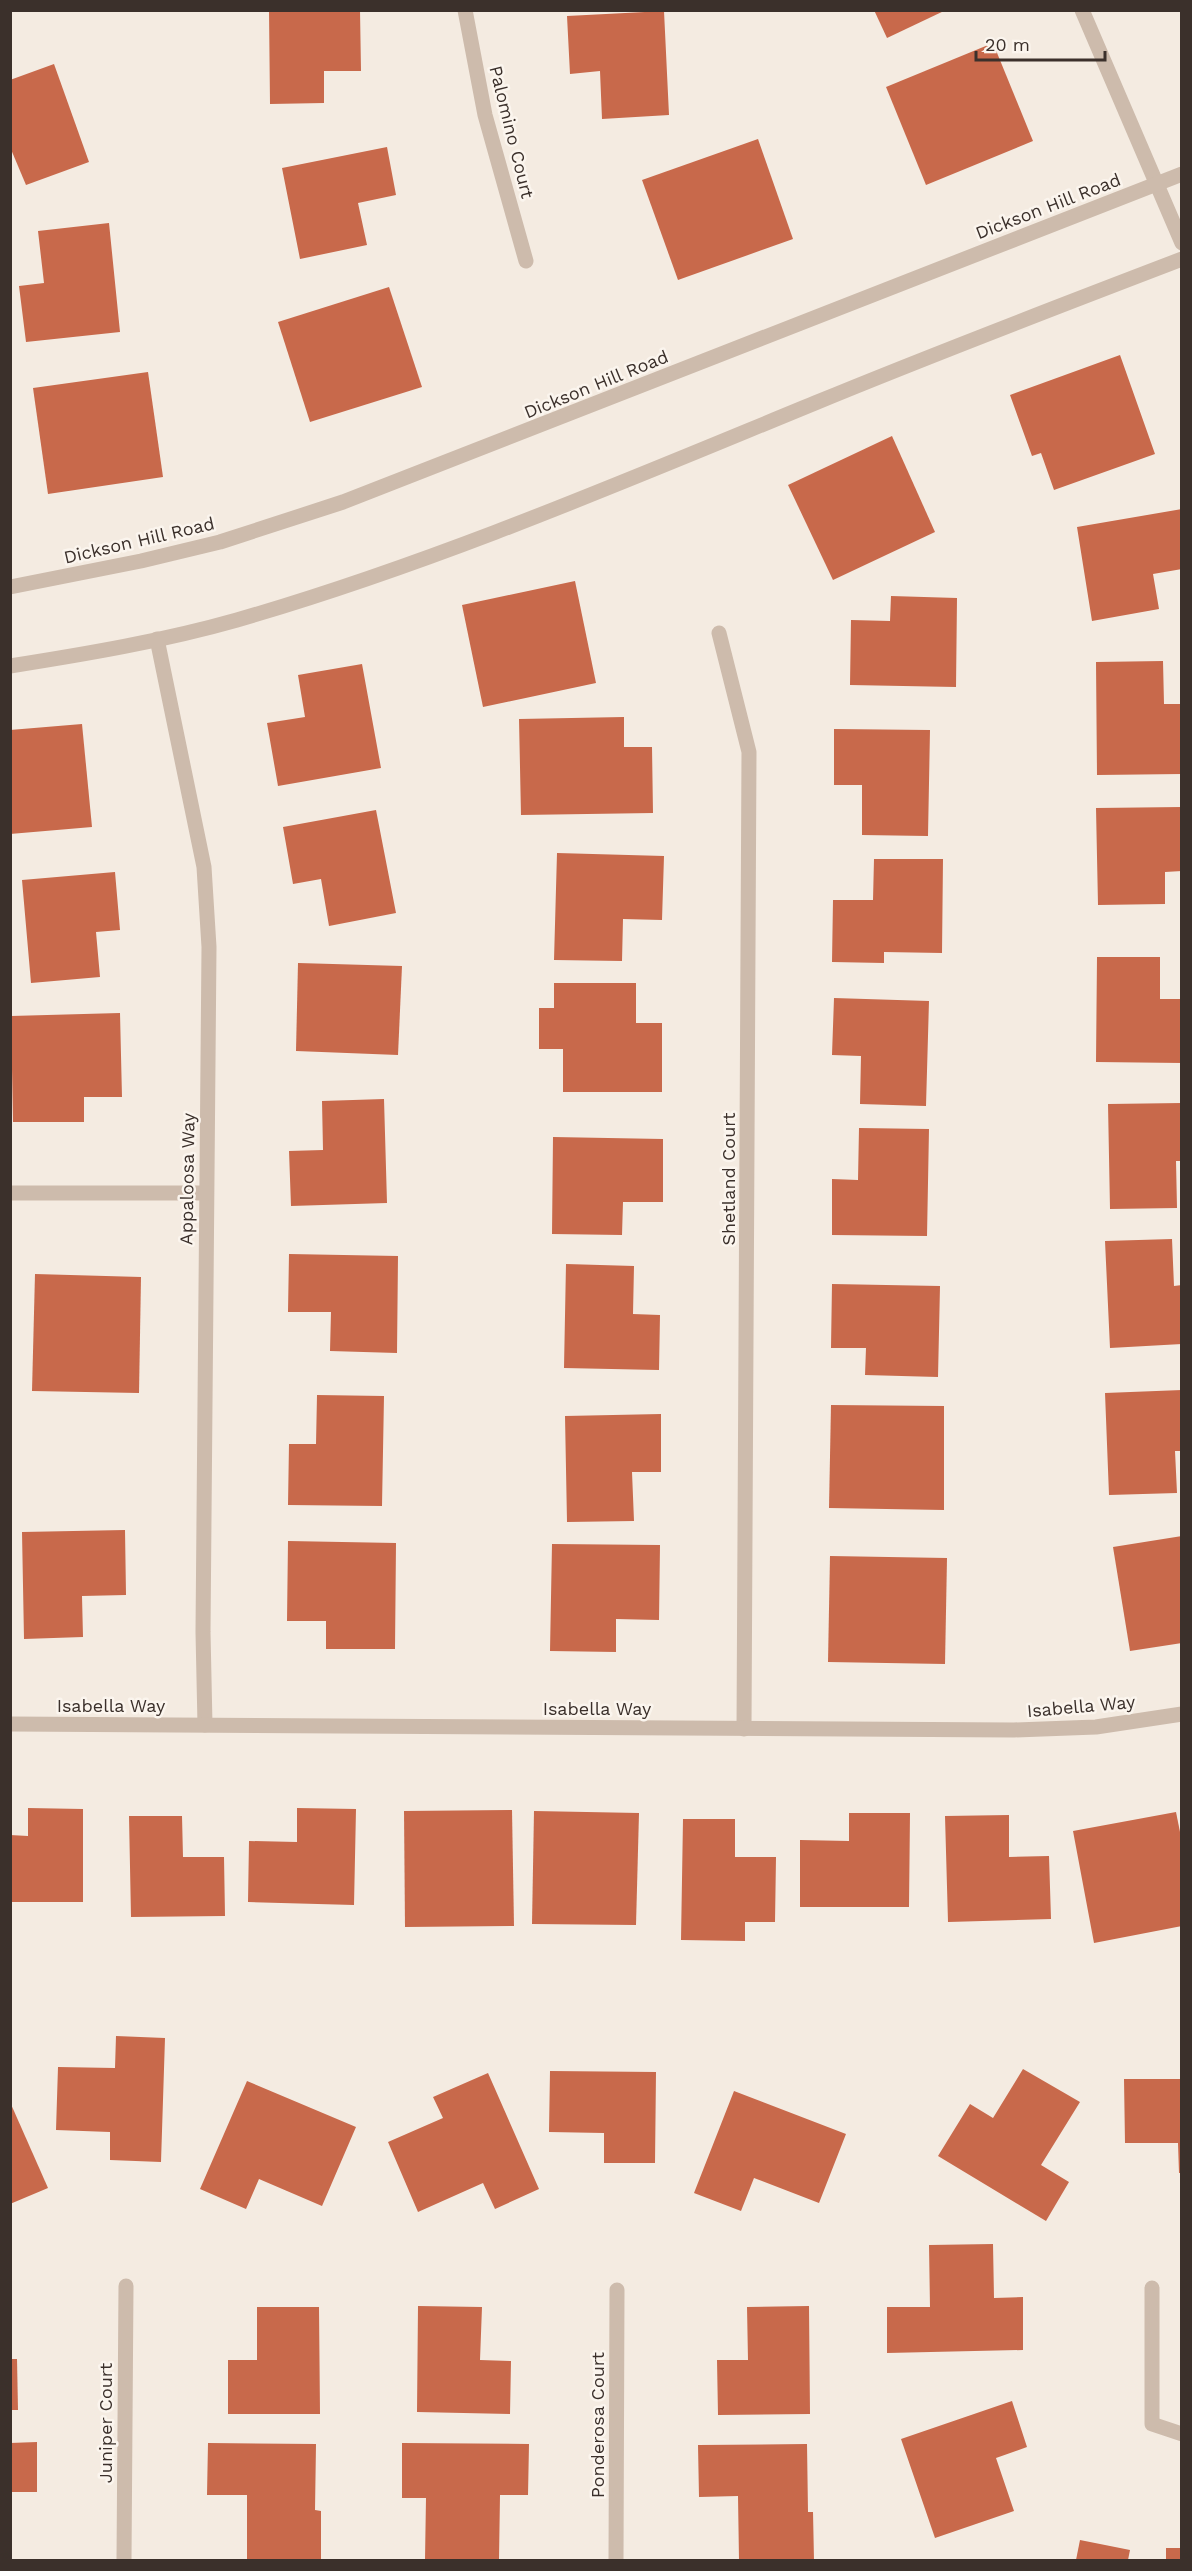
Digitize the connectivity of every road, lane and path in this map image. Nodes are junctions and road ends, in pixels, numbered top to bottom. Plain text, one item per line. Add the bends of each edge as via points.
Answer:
1 (465, 10) edge
2 (1082, 10) edge
3 (1182, 174) edge
4 (1157, 184) junction
5 (1182, 243) edge
6 (1182, 259) edge
7 (526, 261) dead end
8 (10, 586) edge
9 (719, 633) dead end
10 (157, 639) junction
11 (10, 666) edge
12 (10, 1193) edge
13 (206, 1193) junction
14 (1182, 1714) edge
15 (10, 1724) edge
16 (205, 1725) junction
17 (744, 1729) junction
18 (126, 2286) dead end
19 (1152, 2288) dead end
20 (617, 2289) dead end
21 (1182, 2434) edge
22 (124, 2560) edge
23 (616, 2560) edge

1 - 7 street, Palomino Court via 486,115
2 - 4 street
3 - 4 street, Dickson Hill Road
4 - 5 street
4 - 8 street, Dickson Hill Road via 343,502 220,542
6 - 10 street via 369,578 235,621
9 - 17 street, Shetland Court via 749,752
10 - 11 street
10 - 13 street, Appaloosa Way via 204,867 209,947
12 - 13 street
13 - 16 street, Appaloosa Way
14 - 17 street, Isabella Way via 1096,1727 1014,1730
15 - 16 street, Isabella Way
16 - 17 street, Isabella Way
18 - 22 street, Juniper Court
19 - 21 street via 1152,2424
20 - 23 street, Ponderosa Court

